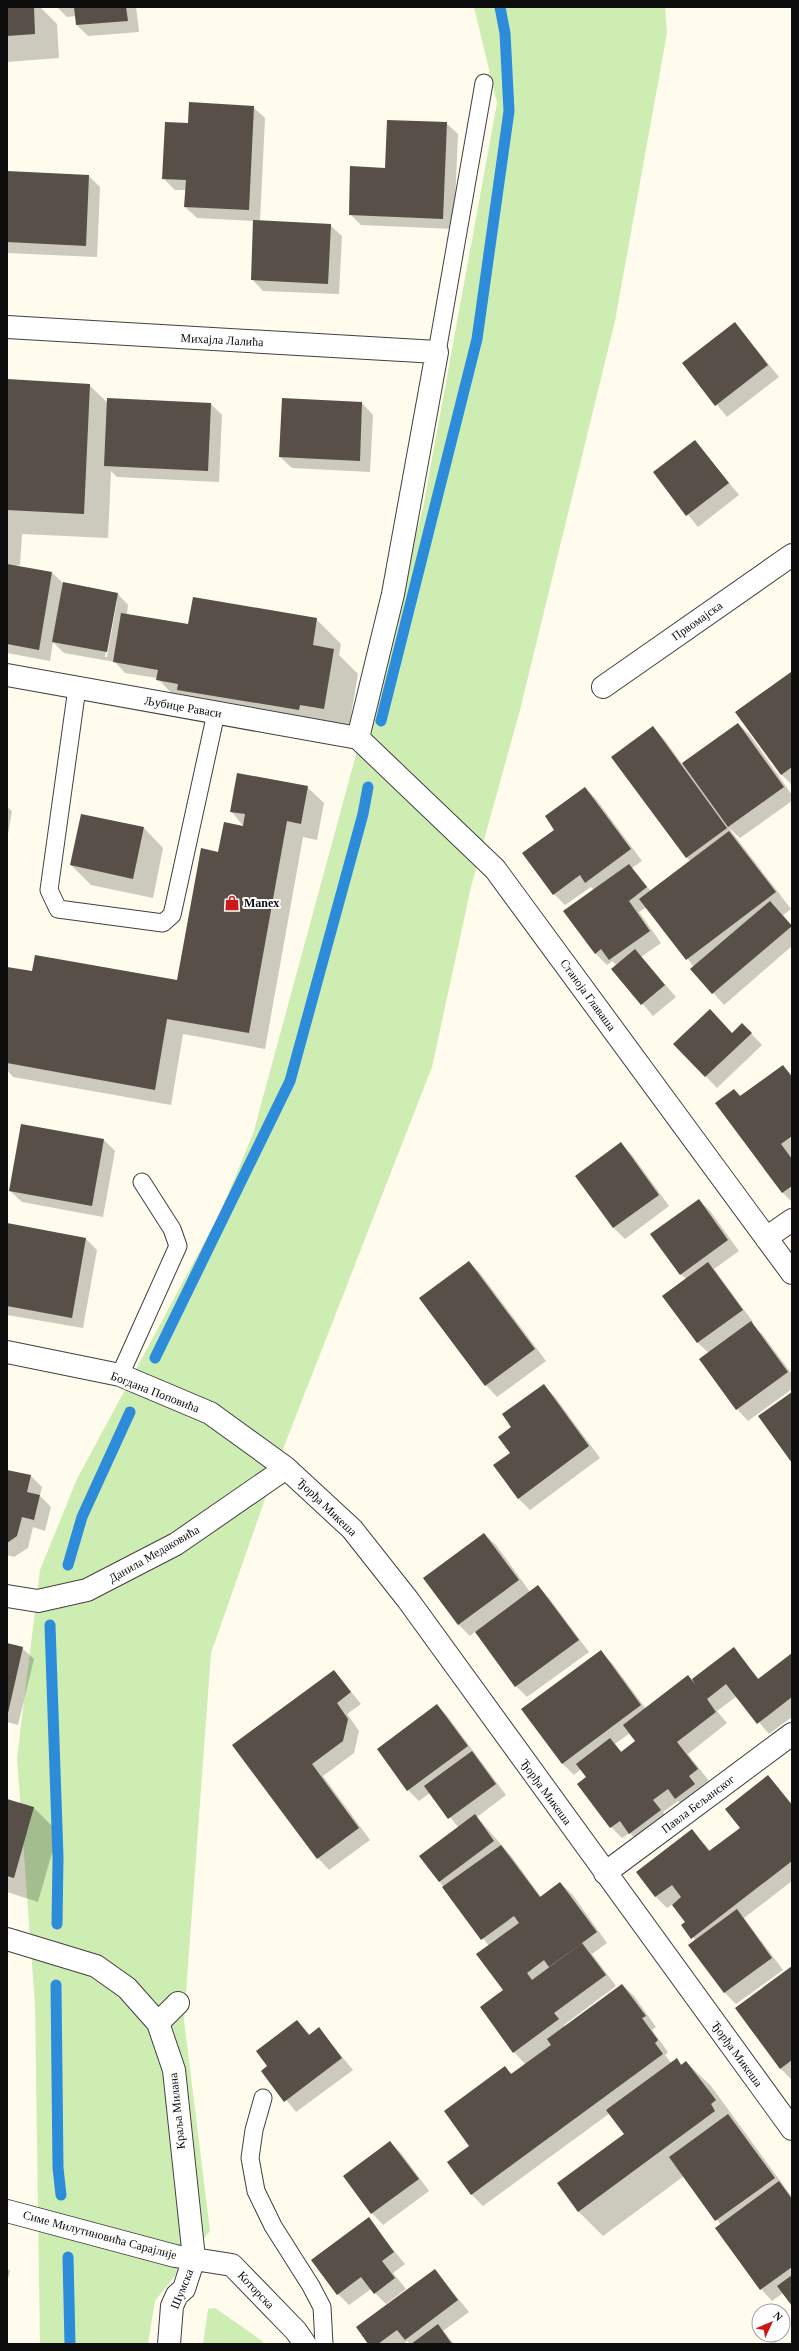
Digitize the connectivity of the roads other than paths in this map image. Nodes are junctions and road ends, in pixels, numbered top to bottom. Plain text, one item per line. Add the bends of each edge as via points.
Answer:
1 (484, 83) dead end
2 (7, 327) edge
3 (437, 352) junction
4 (792, 555) edge
5 (7, 675) edge
6 (603, 687) dead end
7 (77, 688) junction
8 (216, 713) junction
9 (358, 738) junction
10 (142, 1182) dead end
11 (792, 1220) edge
12 (766, 1238) junction
13 (792, 1273) edge
14 (7, 1352) edge
15 (120, 1375) junction
16 (286, 1468) junction
17 (7, 1596) edge
18 (792, 1734) edge
19 (605, 1873) junction
20 (7, 1939) edge
21 (178, 2003) dead end
22 (158, 2023) junction
23 (263, 2098) dead end
24 (792, 2129) edge
25 (7, 2211) edge
26 (194, 2258) junction
27 (169, 2344) edge
28 (305, 2344) edge
29 (324, 2344) edge

1 - 3 lane
2 - 3 street, Михајла Лалића
3 - 9 street via 393,594
4 - 6 street, Првомајска
5 - 7 street, Љубице Раваси
7 - 8 street, Љубице Раваси
7 - 8 lane via 49,890 58,909 163,923 172,915
8 - 9 street, Љубице Раваси
9 - 12 street, Станоја Главаша via 495,869
10 - 15 lane via 172,1229 178,1246
11 - 12 street
12 - 13 street, Станоја Главаша
14 - 15 street, Богдана Поповића
15 - 16 street, Богдана Поповића via 210,1413
16 - 17 street, Данила Медаковића via 176,1544 87,1590 38,1601
16 - 19 street, Ђорђа Микеша via 352,1529 408,1600
18 - 19 street, Павла Бељанског
19 - 24 street, Ђорђа Микеша
20 - 22 street, Краља Милана via 96,1966 127,1988
21 - 22 street
22 - 26 street, Краља Милана via 174,2070
23 - 29 lane via 254,2130 250,2158 256,2191 273,2226 322,2307
25 - 26 street, Симе Милутиновића Сарајлије via 175,2256
26 - 27 street, Шумска via 184,2288 172,2306
26 - 28 street, Которска via 232,2265 296,2331

